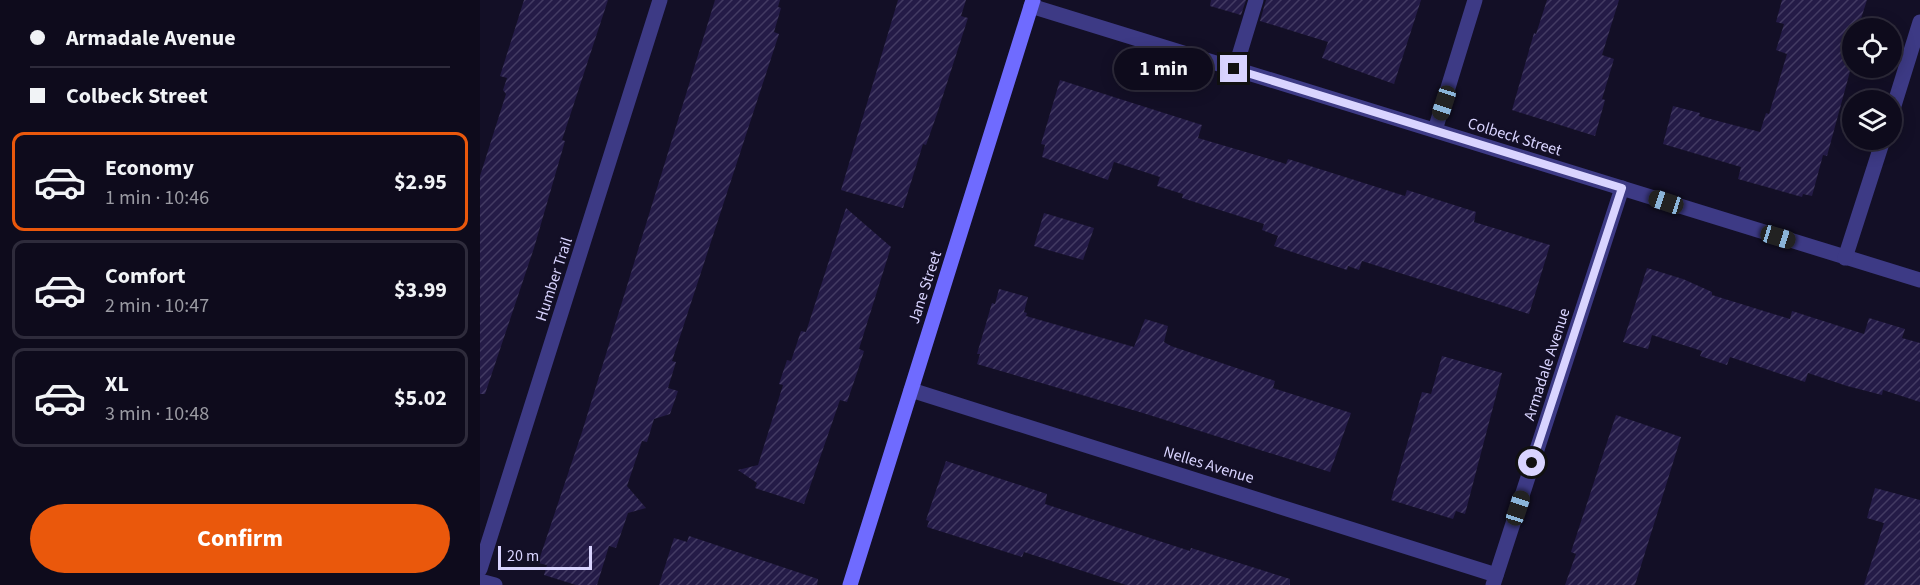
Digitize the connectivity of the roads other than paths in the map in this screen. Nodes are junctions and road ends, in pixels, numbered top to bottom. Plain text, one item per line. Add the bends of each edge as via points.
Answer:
1 (660, 0) edge
2 (1256, 0) edge
3 (1475, 0) edge
4 (1032, 3) edge
5 (1920, 22) edge
6 (1234, 69) junction
7 (1899, 90) edge
8 (1435, 130) junction
9 (1880, 150) edge
10 (1622, 188) junction
11 (1845, 258) junction
12 (1920, 280) edge
13 (911, 390) junction
14 (480, 569) edge
15 (1494, 580) edge
16 (480, 581) edge
17 (495, 585) edge
18 (850, 585) edge

1 - 14 street, Humber Trail
2 - 6 street
3 - 8 street
4 - 6 street, Colbeck Street
4 - 13 main road, Jane Street
5 - 7 street
6 - 8 street, Colbeck Street
8 - 10 street, Colbeck Street
9 - 11 street
10 - 11 street, Colbeck Street
10 - 15 street, Armadale Avenue
11 - 12 street, Colbeck Street
13 - 15 street, Nelles Avenue
13 - 18 main road, Jane Street
16 - 17 street

